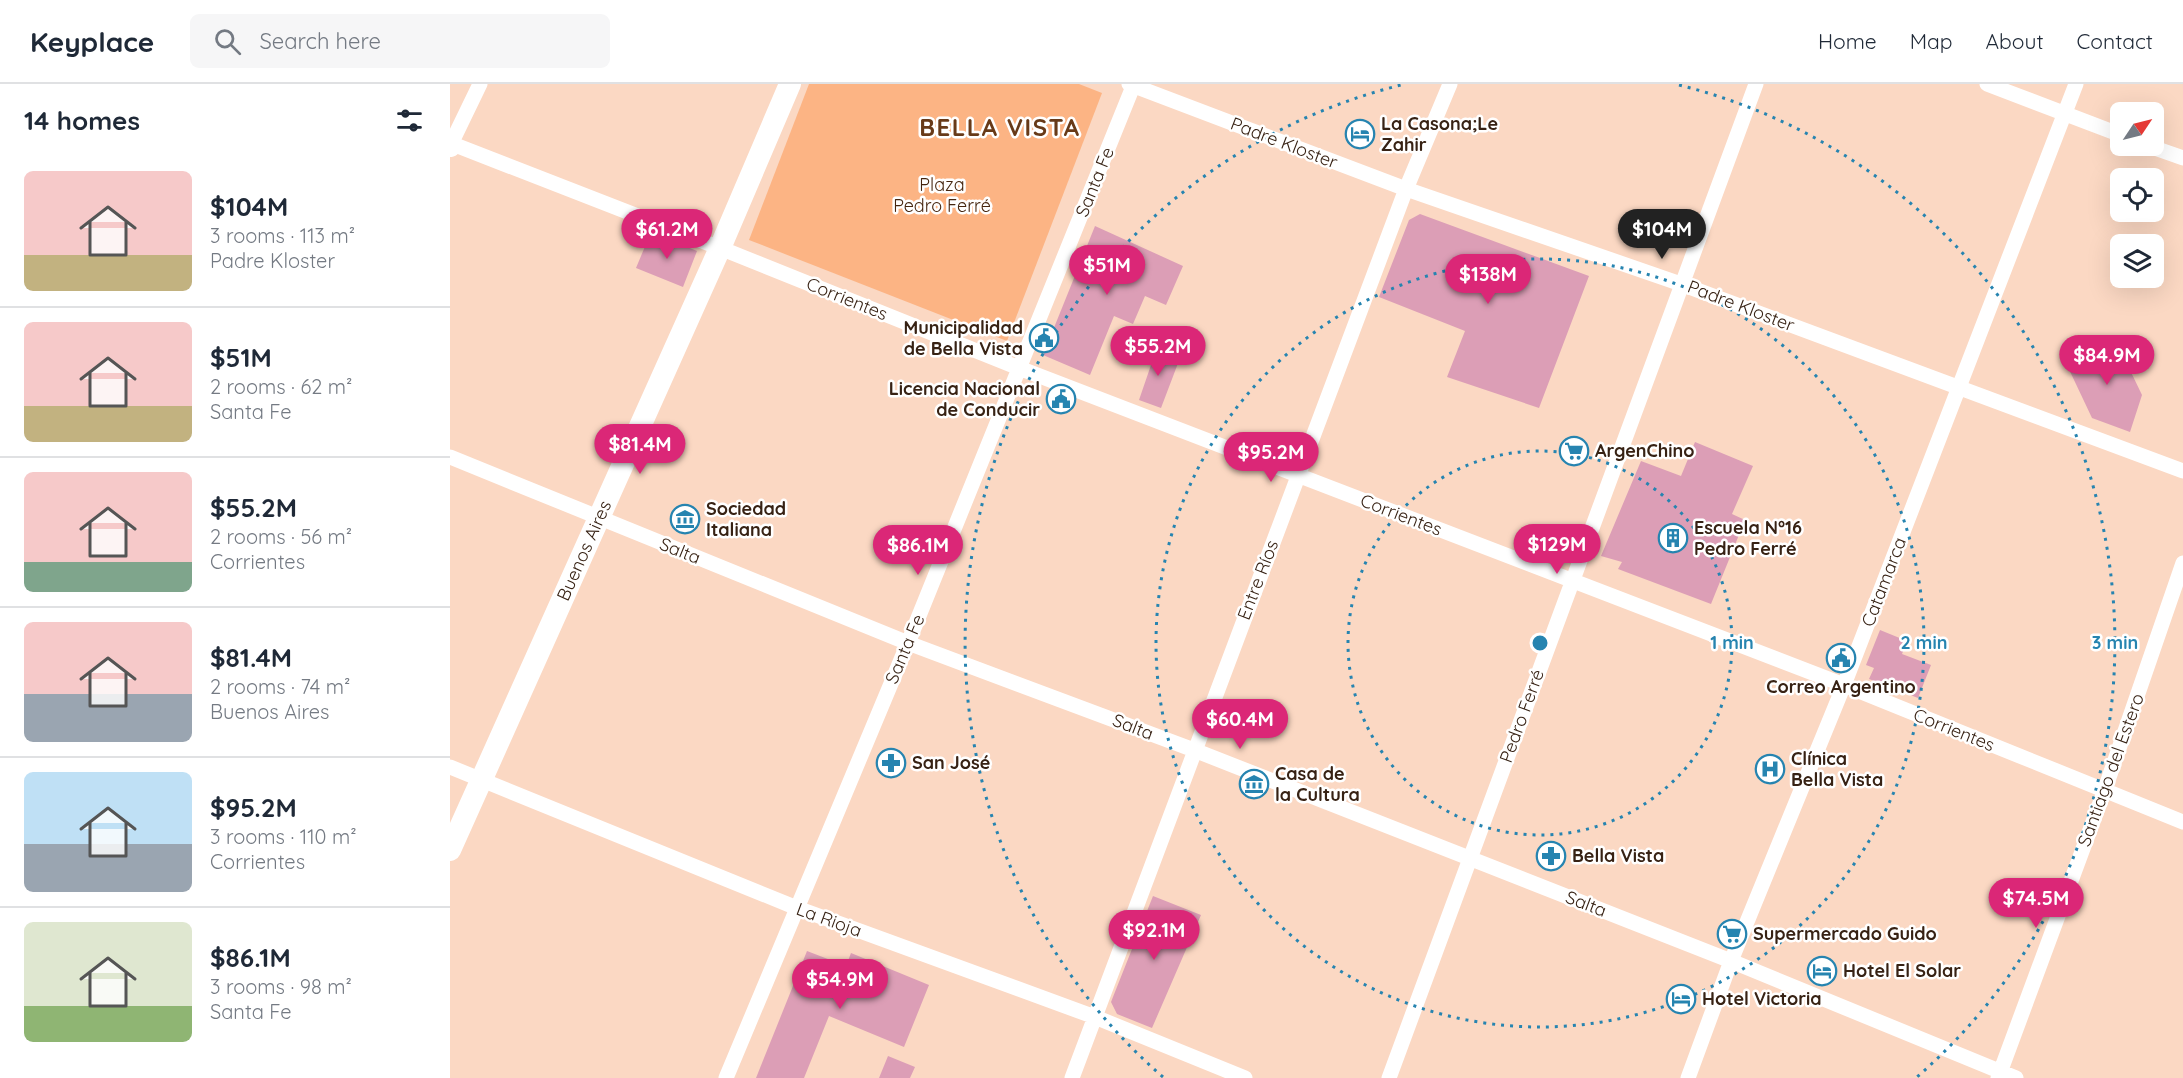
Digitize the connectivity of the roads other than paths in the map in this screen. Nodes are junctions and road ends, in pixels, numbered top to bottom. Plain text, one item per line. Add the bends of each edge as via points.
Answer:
1 (480, 84) edge
2 (790, 84) edge
3 (1450, 84) edge
4 (1756, 84) edge
5 (1987, 84) edge
6 (2076, 84) edge
7 (1132, 85) edge
8 (2066, 114) junction
9 (2110, 131) edge
10 (450, 144) edge
11 (2164, 151) edge
12 (2183, 158) edge
13 (1406, 189) junction
14 (720, 248) junction
15 (1681, 284) junction
16 (1019, 368) junction
17 (1958, 389) junction
18 (450, 457) edge
19 (2183, 471) edge
20 (1297, 476) junction
21 (598, 518) junction
22 (2183, 563) edge
23 (1573, 581) junction
24 (908, 643) junction
25 (1844, 685) junction
26 (1194, 750) junction
27 (450, 768) edge
28 (481, 780) junction
29 (2104, 792) junction
30 (2183, 822) edge
31 (450, 850) edge
32 (1469, 858) junction
33 (796, 908) junction
34 (1731, 961) junction
35 (1095, 1017) junction
36 (1999, 1075) edge
37 (726, 1078) edge
38 (1072, 1078) edge
39 (1245, 1078) edge
40 (1389, 1078) edge
41 (1688, 1078) edge
42 (2016, 1078) edge

1 - 10 street
2 - 14 street, Buenos Aires
3 - 13 street, Entre Ríos
4 - 15 street, Pedro Ferré
5 - 8 street
6 - 8 street, Catamarca
7 - 13 street, Padre Kloster
7 - 16 street, Santa Fe
8 - 9 street
8 - 17 street, Catamarca
10 - 14 street, Corrientes
11 - 12 street
13 - 15 street, Padre Kloster
13 - 20 street, Entre Ríos
14 - 16 street, Corrientes
14 - 21 street, Buenos Aires
15 - 17 street, Padre Kloster
15 - 23 street, Pedro Ferré
16 - 20 street, Corrientes
16 - 24 street, Santa Fe
17 - 19 street, Padre Kloster
17 - 25 street, Catamarca
18 - 21 street, Salta
20 - 23 street, Corrientes
20 - 26 street, Entre Ríos
21 - 24 street, Salta
21 - 28 street, Buenos Aires
22 - 29 street, Santiago del Estero
23 - 25 street, Corrientes
23 - 32 street, Pedro Ferré
24 - 26 street, Salta
24 - 33 street, Santa Fe
25 - 29 street, Corrientes
25 - 34 street, Catamarca
26 - 32 street, Salta
26 - 35 street, Entre Ríos
27 - 28 street, La Rioja
28 - 31 street, Buenos Aires
28 - 33 street, La Rioja
29 - 30 street, Corrientes
29 - 36 street, Santiago del Estero
32 - 34 street, Salta
32 - 40 street, Pedro Ferré
33 - 35 street, La Rioja
33 - 37 street, Santa Fe
34 - 36 street, Salta
34 - 41 street, Catamarca
35 - 38 street, Entre Ríos
35 - 39 street, La Rioja
36 - 42 street, Salta

